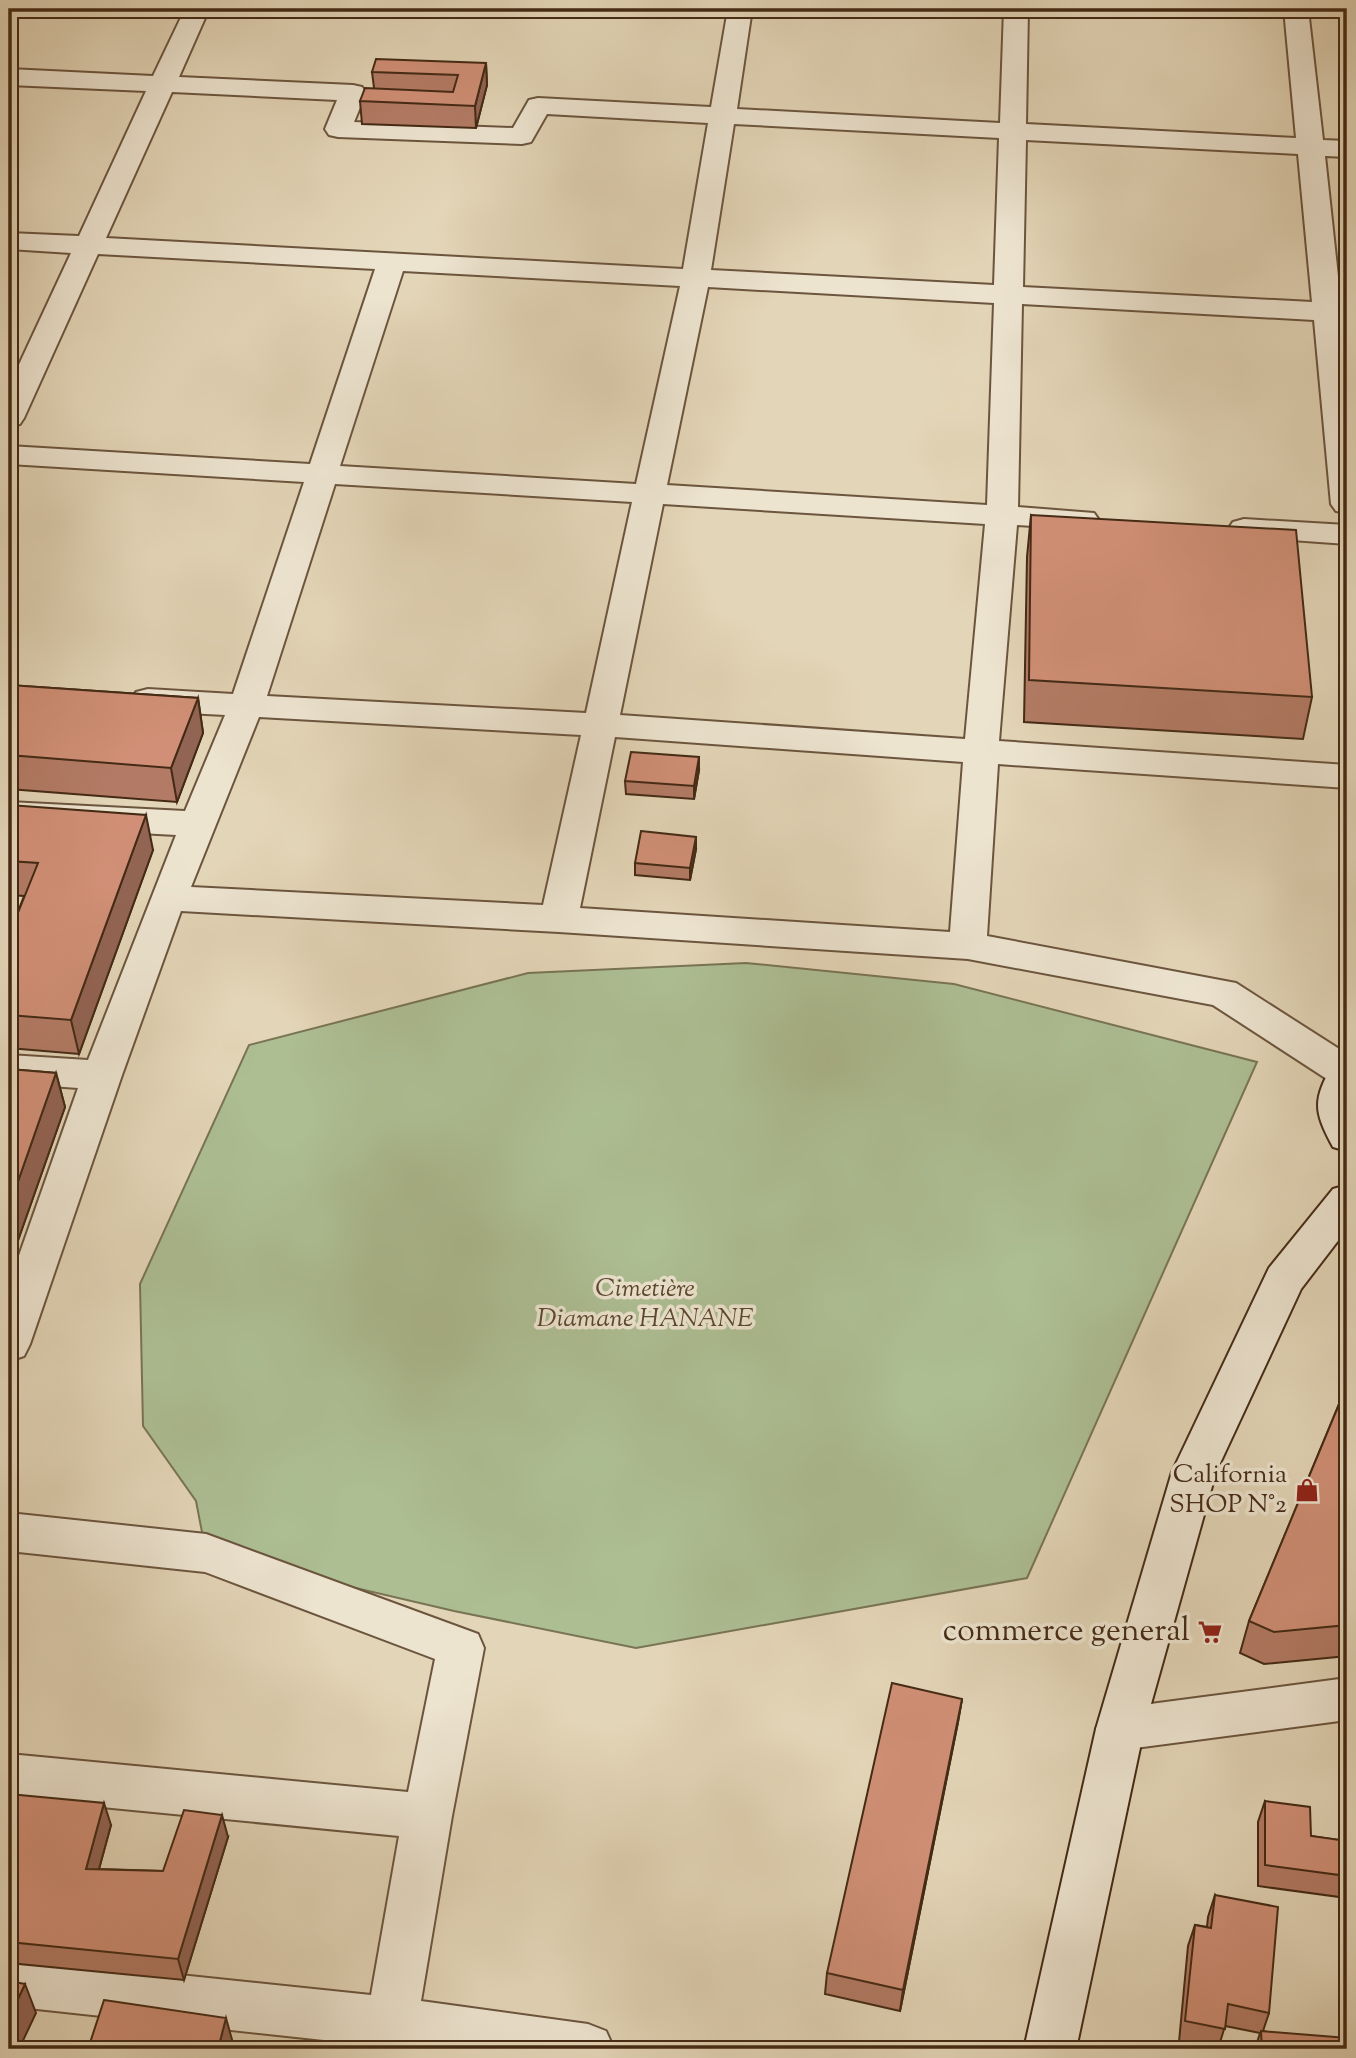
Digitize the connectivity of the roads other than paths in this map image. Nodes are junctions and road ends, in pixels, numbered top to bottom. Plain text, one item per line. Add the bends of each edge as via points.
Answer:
1 (197, 9) edge
2 (740, 9) edge
3 (1016, 9) edge
4 (1296, 9) edge
5 (9, 77) edge
6 (163, 84) junction
7 (723, 116) junction
8 (1013, 131) junction
9 (1310, 147) junction
10 (1347, 149) edge
11 (9, 241) edge
12 (89, 245) junction
13 (392, 261) junction
14 (696, 278) junction
15 (1009, 295) junction
16 (1338, 312) edge
17 (9, 418) edge
18 (9, 455) edge
19 (322, 474) junction
20 (649, 494) junction
21 (1347, 504) edge
22 (1002, 515) junction
23 (1112, 522) edge
24 (1209, 527) edge
25 (1347, 536) edge
26 (114, 699) edge
27 (247, 704) junction
28 (600, 725) junction
29 (981, 750) junction
30 (1347, 777) edge
31 (9, 814) edge
32 (197, 824) junction
33 (168, 898) junction
34 (559, 919) junction
35 (968, 946) junction
36 (9, 1069) edge
37 (1347, 1073) edge
38 (102, 1075) junction
39 (1347, 1136) edge
40 (1347, 1200) edge
41 (20, 1280) edge
42 (9, 1344) edge
43 (9, 1532) edge
44 (1347, 1699) edge
45 (1120, 1729) junction
46 (9, 1776) edge
47 (427, 1816) junction
48 (9, 1982) edge
49 (392, 2022) junction
50 (588, 2049) edge
51 (1050, 2049) edge

1 - 6 street
2 - 7 street
3 - 8 street
4 - 9 street
5 - 6 street
6 - 7 street via 353,93 338,129 522,136 537,106
6 - 12 street
7 - 8 street
7 - 14 street
8 - 9 street
8 - 15 street
9 - 10 street
9 - 16 street
11 - 12 street
12 - 13 street
12 - 17 street
13 - 14 street
13 - 19 street
14 - 15 street
14 - 20 street
15 - 16 street
15 - 22 street
16 - 21 street
18 - 19 street
19 - 20 street
19 - 27 street
20 - 22 street
20 - 28 street
22 - 23 street
22 - 29 street
24 - 25 street
26 - 27 street
27 - 28 street
27 - 32 street
28 - 29 street
28 - 34 street
29 - 30 street
29 - 35 street
31 - 32 street
32 - 33 street
33 - 34 street
33 - 38 street
34 - 35 street
35 - 37 street via 1223,993
36 - 38 street
37 - 39 street via 1335,1094 1337,1118
38 - 41 street
40 - 45 street via 1284,1280 1194,1472
41 - 42 street
43 - 47 street via 206,1553 461,1647
44 - 45 street
45 - 51 street
46 - 47 street
47 - 49 street
48 - 49 street
49 - 50 street

